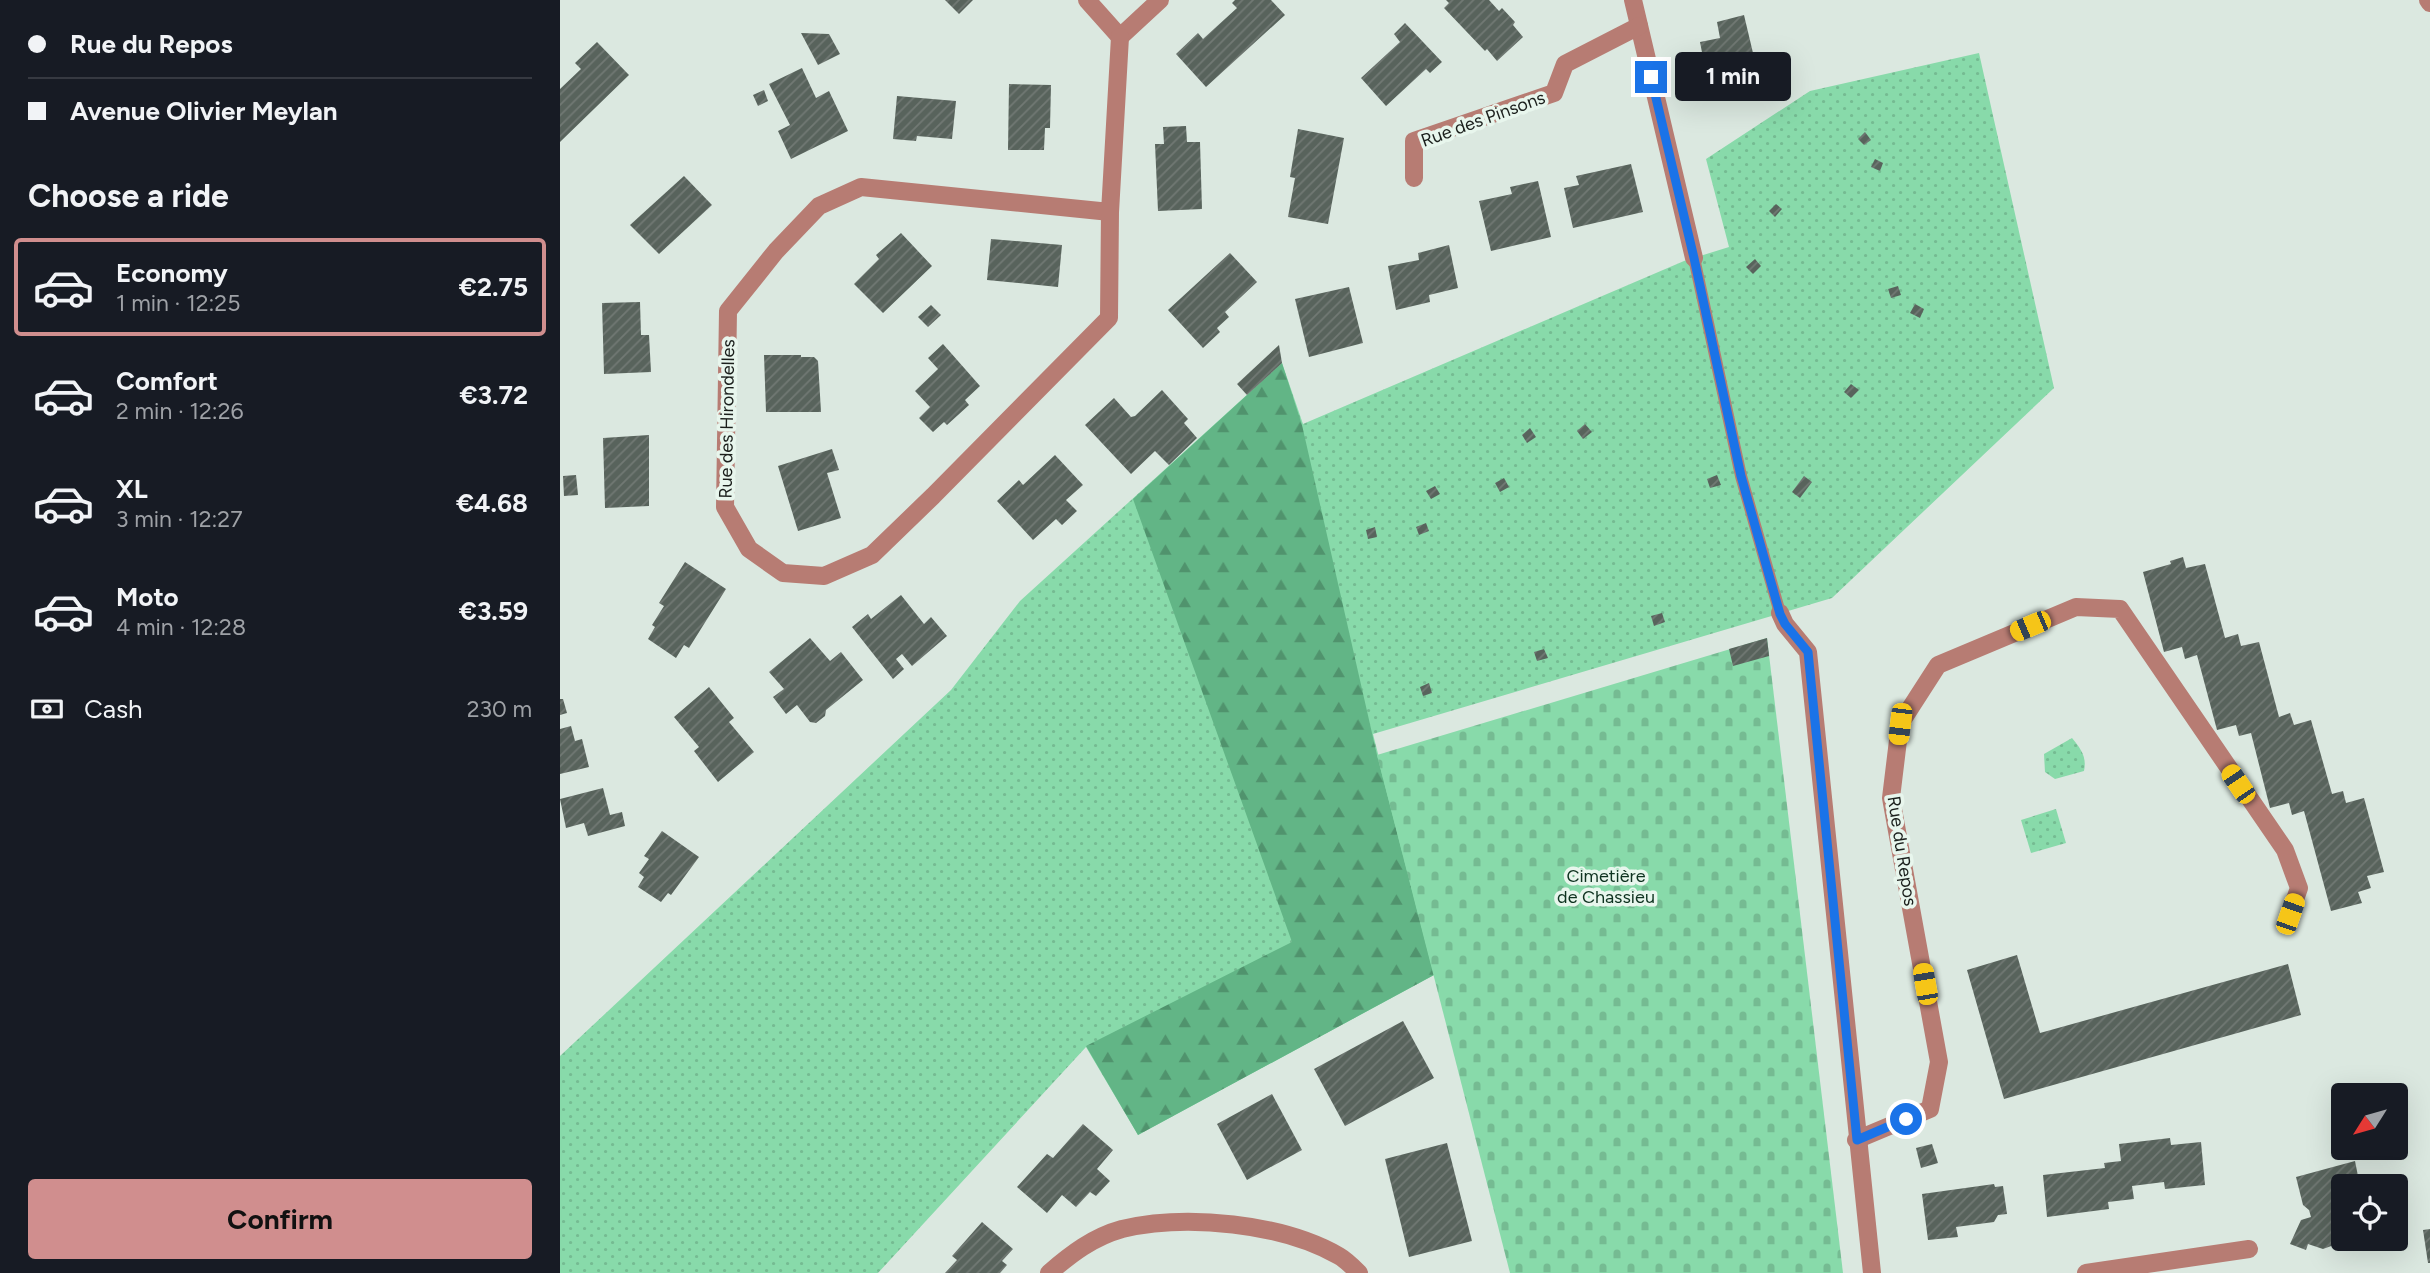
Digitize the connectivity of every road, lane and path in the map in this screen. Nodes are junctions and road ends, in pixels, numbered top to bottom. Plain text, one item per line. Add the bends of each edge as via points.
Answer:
1 (1087, 0) edge
2 (1160, 0) edge
3 (1633, 0) edge
4 (1639, 26) junction
5 (1120, 37) junction
6 (1414, 178) dead end
7 (1110, 212) junction
8 (1694, 258) joint
9 (1780, 614) joint
10 (2287, 922) dead end
11 (1857, 1140) junction
12 (2249, 1250) dead end
13 (1049, 1273) edge
14 (1359, 1273) edge
15 (1872, 1273) edge
16 (2086, 1273) edge

1 - 5 street
2 - 5 street
3 - 4 street
4 - 6 street, Rue des Pinsons via 1565,64 1554,93 1414,141
4 - 8 street
5 - 7 street, Rue des Hirondelles
7 - 7 street, Rue des Hirondelles via 861,187 818,206 728,311 724,507 749,549 783,573 824,576 872,555 1109,318
8 - 9 lane via 1741,476
9 - 11 street via 1808,652
10 - 11 street, Rue du Repos via 2299,888 2285,850 2120,609 2076,607 1938,665 1900,724 1891,798 1939,1062 1930,1109
11 - 15 street
12 - 16 street
13 - 14 street via 1079,1247 1121,1230 1166,1223 1212,1223 1247,1226 1301,1240 1340,1256

